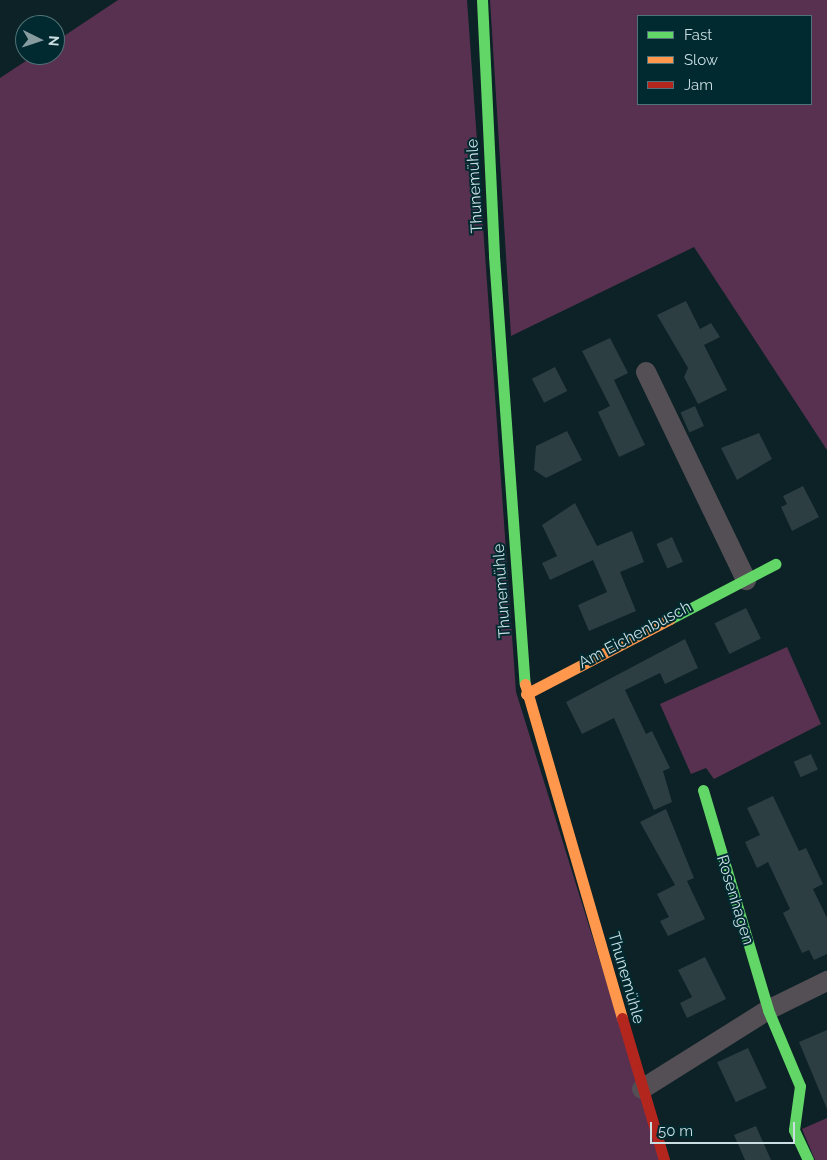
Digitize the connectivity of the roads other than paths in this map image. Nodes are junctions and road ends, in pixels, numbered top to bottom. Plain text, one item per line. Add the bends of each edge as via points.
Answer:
1 (482, 0) edge
2 (646, 372) dead end
3 (775, 564) dead end
4 (746, 580) junction
5 (526, 694) junction
6 (703, 790) dead end
7 (827, 981) edge
8 (768, 1010) junction
9 (642, 1089) junction
10 (664, 1160) edge
11 (808, 1160) edge

1 - 5 street, Thunemühle via 494,256
2 - 4 street
3 - 4 street, Am Eichenbusch
4 - 5 street, Am Eichenbusch via 684,607
5 - 9 street, Thunemühle
6 - 8 street, Rosenhagen
7 - 8 street
8 - 9 street
8 - 11 street, Rosenhagen via 800,1086 794,1130
9 - 10 street, Thunemühle

